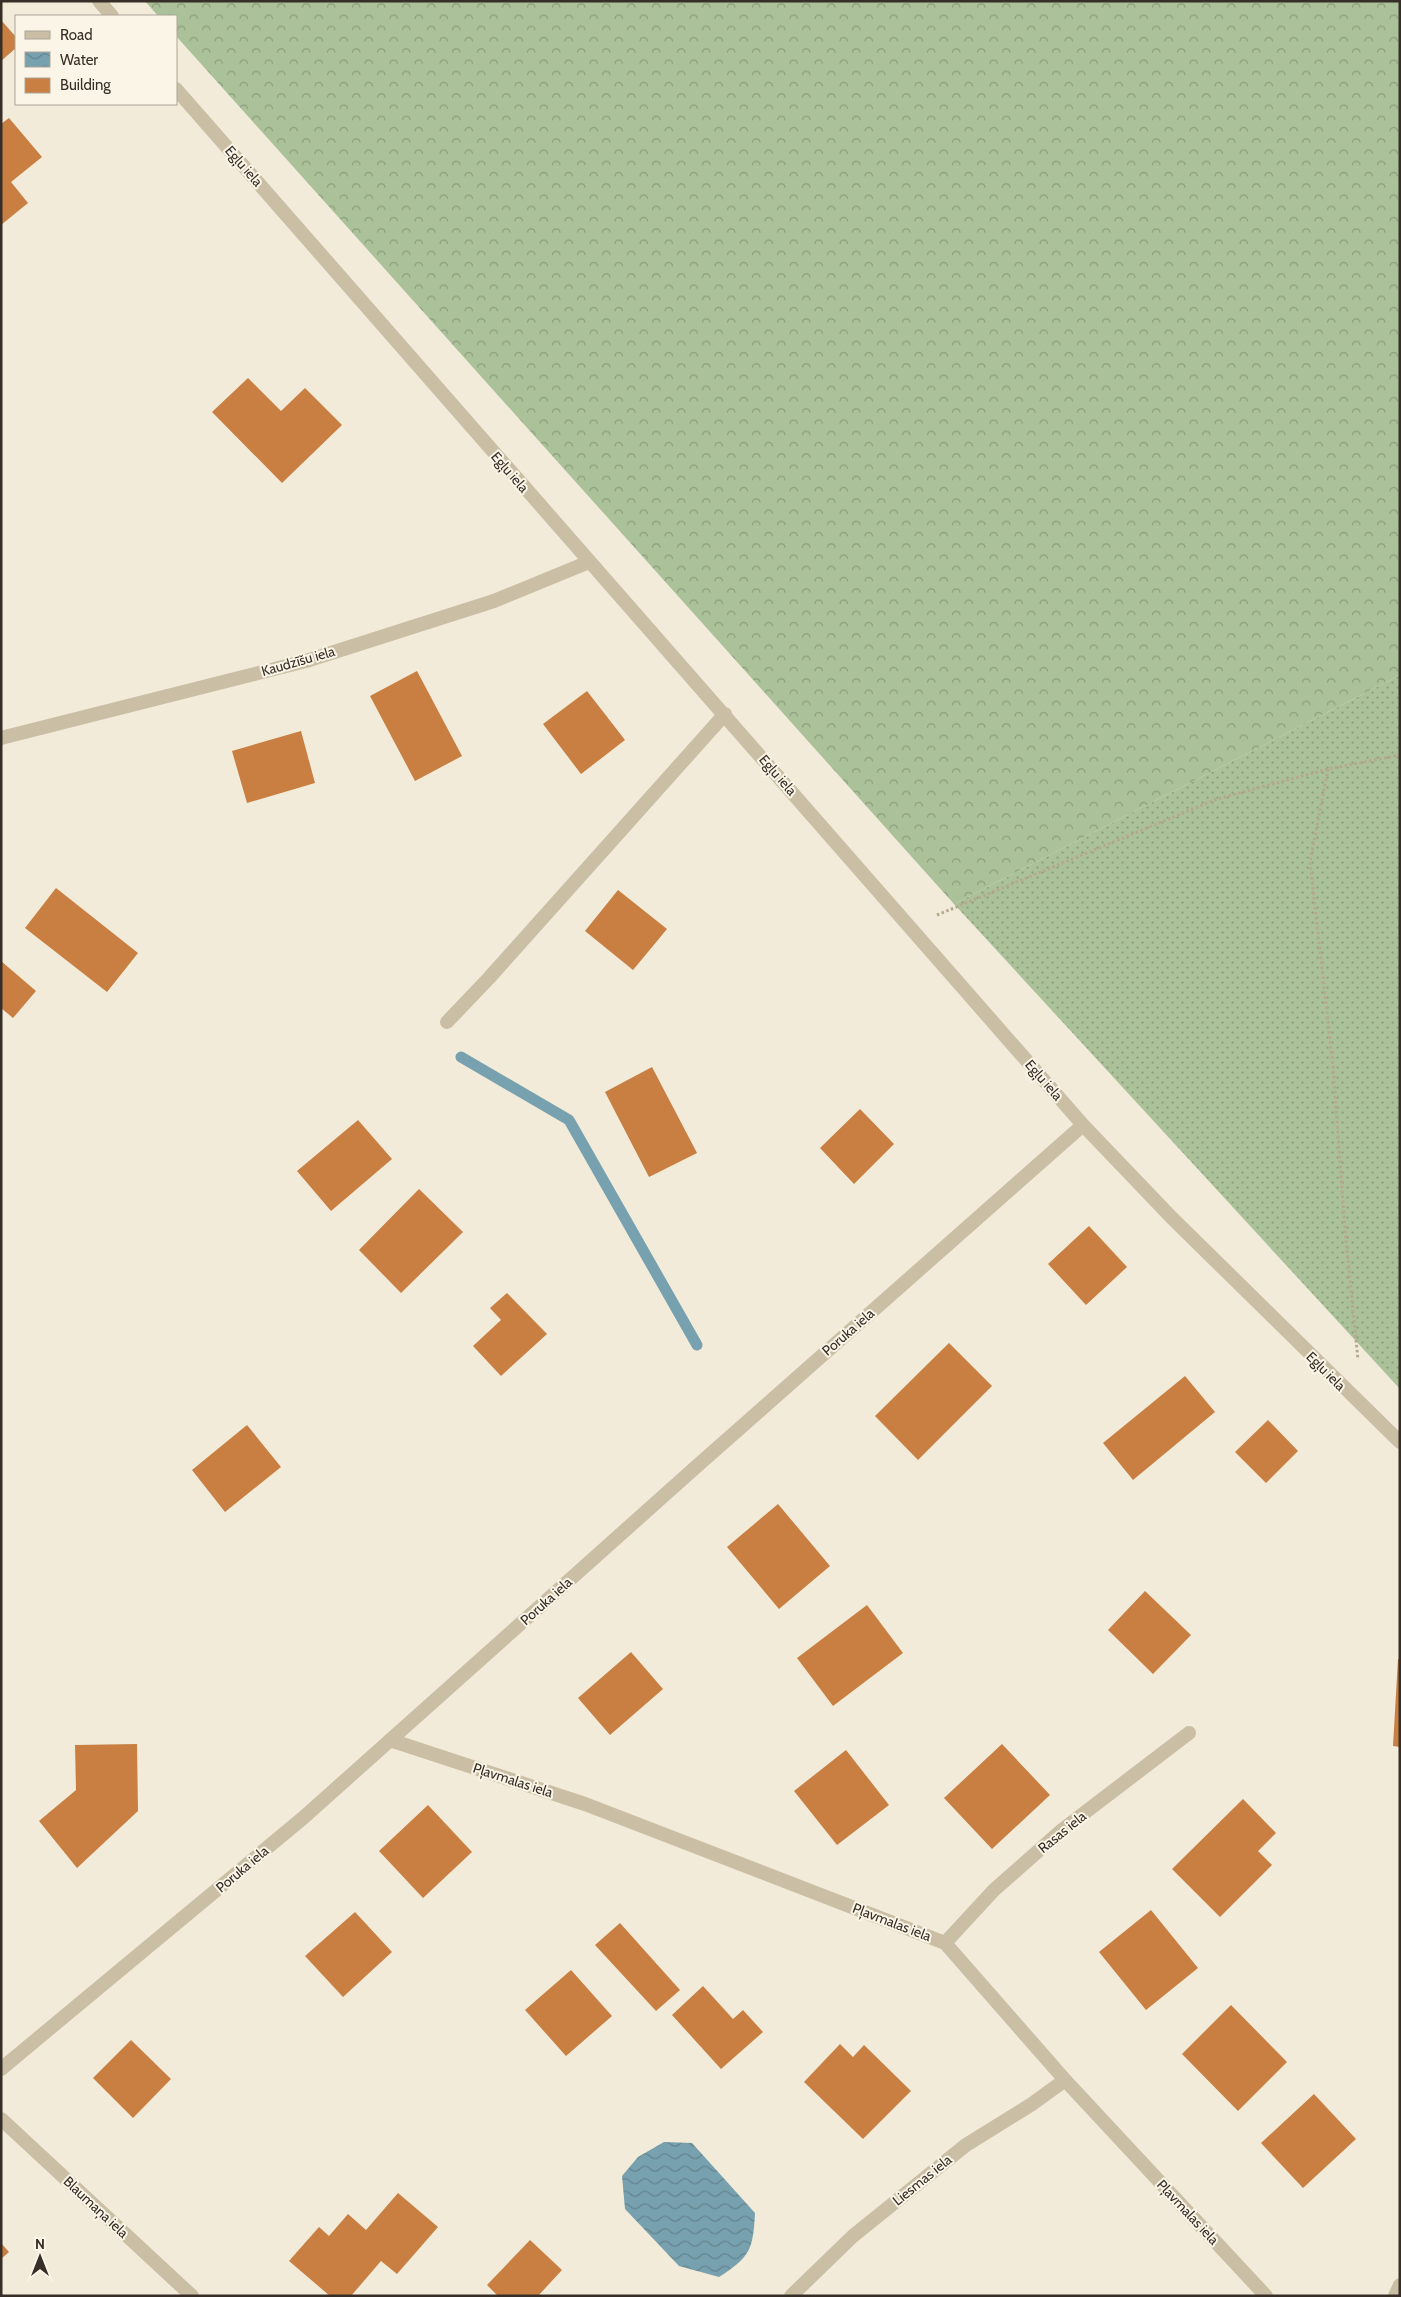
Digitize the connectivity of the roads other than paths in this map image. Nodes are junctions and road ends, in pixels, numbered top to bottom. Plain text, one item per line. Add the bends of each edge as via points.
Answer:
1 (99, 1) edge
2 (111, 15) edge
3 (178, 91) edge
4 (589, 562) junction
5 (725, 714) junction
6 (1, 738) edge
7 (447, 1022) dead end
8 (1083, 1125) junction
9 (1400, 1442) edge
10 (1189, 1732) dead end
11 (390, 1740) junction
12 (945, 1942) junction
13 (1, 2069) edge
14 (1064, 2080) junction
15 (1, 2119) edge
16 (1400, 2285) edge
17 (192, 2296) edge
18 (790, 2296) edge
19 (1266, 2296) edge
20 (1395, 2296) edge

1 - 2 street
3 - 4 street, Egļu iela
4 - 5 street, Egļu iela
4 - 6 street, Kaudzīšu iela via 494,601 306,660
5 - 7 street
5 - 8 street, Egļu iela
8 - 9 street, Egļu iela via 1172,1218
8 - 11 street, Poruka iela
10 - 12 street, Rasas iela via 1062,1830 994,1890
11 - 12 street, Pļavmalas iela via 585,1804
11 - 13 street, Poruka iela via 303,1818
12 - 14 street, Pļavmalas iela
14 - 18 street, Liesmas iela via 966,2145 853,2236
14 - 19 street, Pļavmalas iela
15 - 17 street, Blaumaņa iela
16 - 20 street

